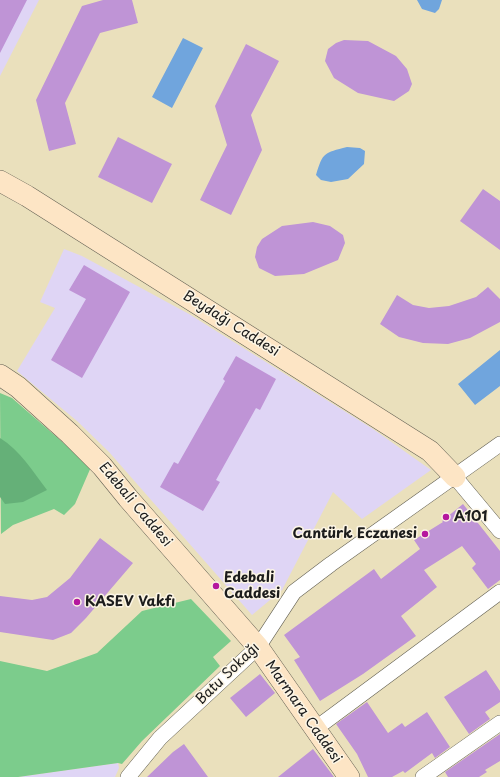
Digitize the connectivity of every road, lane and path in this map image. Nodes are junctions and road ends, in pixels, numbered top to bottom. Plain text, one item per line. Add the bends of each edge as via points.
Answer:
1 (0, 181) edge
2 (0, 375) edge
3 (500, 444) edge
4 (455, 477) junction
5 (500, 531) edge
6 (500, 592) edge
7 (258, 647) junction
8 (500, 723) edge
9 (315, 729) junction
10 (128, 777) edge
11 (349, 777) edge
12 (423, 777) edge

1 - 4 street, Beydağı Caddesi via 430,451
2 - 7 street, Edebali Caddesi via 70,434 102,466
3 - 4 street, Batu Sokağı
4 - 5 street
4 - 7 street, Batu Sokağı via 294,592
6 - 9 street
7 - 9 street, Marmara Caddesi
7 - 10 street, Batu Sokağı via 160,738
8 - 12 street
9 - 11 street, Marmara Caddesi

